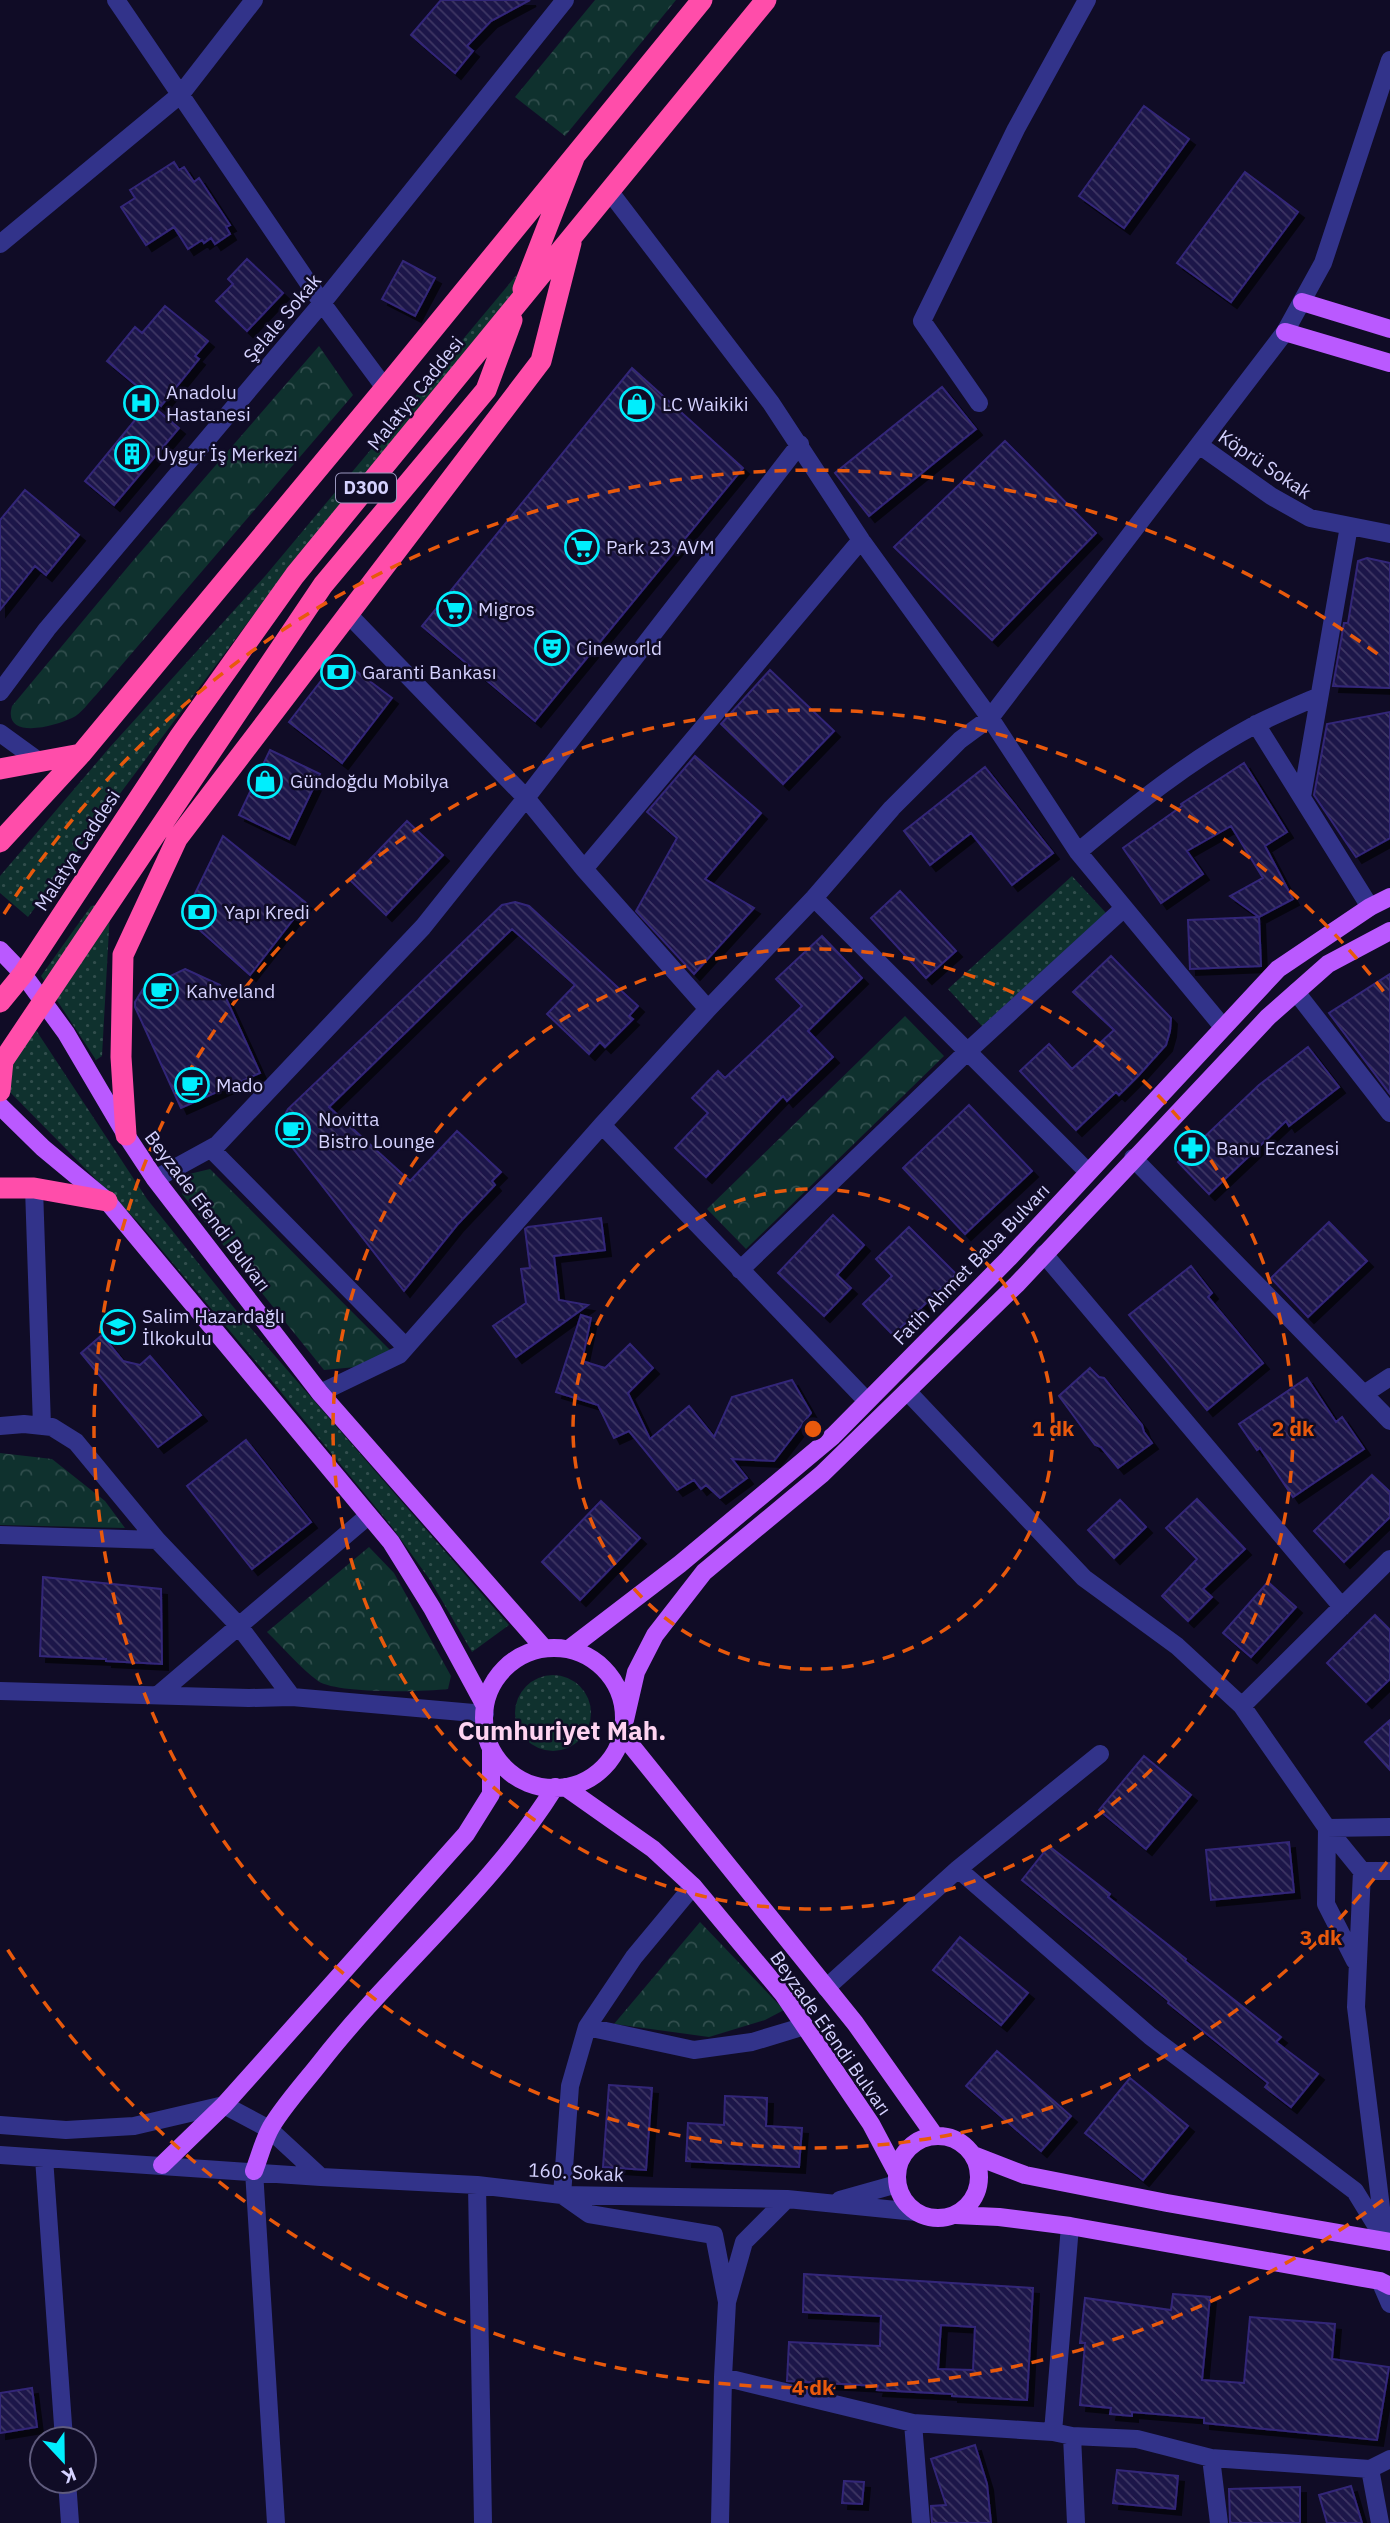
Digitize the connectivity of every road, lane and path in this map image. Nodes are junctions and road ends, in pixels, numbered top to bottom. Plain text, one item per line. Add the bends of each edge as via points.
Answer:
1 (117, 0) edge
2 (254, 0) edge
3 (565, 0) edge
4 (702, 0) edge
5 (766, 0) edge
6 (1087, 0) edge
7 (1390, 61) edge
8 (181, 94) junction
9 (574, 158) junction
10 (610, 192) junction
11 (573, 237) junction
12 (0, 244) edge
13 (1302, 302) junction
14 (322, 303) junction
15 (518, 304) junction
16 (1390, 329) edge
17 (1285, 332) junction
18 (1390, 363) edge
19 (385, 388) junction
20 (979, 403) dead end
21 (800, 444) junction
22 (1199, 445) junction
23 (1349, 526) junction
24 (1390, 534) edge
25 (861, 540) junction
26 (347, 613) junction
27 (0, 692) edge
28 (1317, 697) junction
29 (990, 718) junction
30 (1256, 724) junction
31 (0, 733) edge
32 (80, 754) junction
33 (40, 762) junction
34 (0, 769) edge
35 (1302, 797) junction
36 (526, 798) junction
37 (0, 842) edge
38 (1078, 852) junction
39 (584, 869) junction
40 (1390, 897) edge
41 (814, 898) junction
42 (1370, 907) junction
43 (1124, 908) junction
44 (1390, 931) edge
45 (0, 950) edge
46 (23, 974) junction
47 (1296, 992) junction
48 (0, 1002) edge
49 (43, 1002) junction
50 (708, 1009) junction
51 (1223, 1027) junction
52 (968, 1051) junction
53 (0, 1091) edge
54 (0, 1106) edge
55 (1390, 1113) edge
56 (602, 1125) junction
57 (125, 1135) junction
58 (211, 1149) junction
59 (1133, 1158) junction
60 (1088, 1172) junction
61 (155, 1179) junction
62 (0, 1188) edge
63 (34, 1188) junction
64 (107, 1200) junction
65 (1044, 1254) junction
66 (740, 1270) junction
67 (406, 1347) junction
68 (1390, 1377) edge
69 (907, 1391) junction
70 (320, 1393) junction
71 (1364, 1394) junction
72 (866, 1400) junction
73 (1390, 1421) edge
74 (0, 1426) edge
75 (42, 1426) junction
76 (368, 1516) junction
77 (0, 1535) edge
78 (157, 1540) junction
79 (1390, 1559) edge
80 (1342, 1607) junction
81 (239, 1626) junction
82 (544, 1648) junction
83 (569, 1649) junction
84 (0, 1691) edge
85 (159, 1694) junction
86 (292, 1697) junction
87 (1242, 1706) junction
88 (485, 1710) junction
89 (623, 1727) junction
90 (491, 1749) junction
91 (1100, 1754) dead end
92 (560, 1787) junction
93 (1390, 1827) edge
94 (1327, 1828) junction
95 (958, 1869) junction
96 (1362, 1871) junction
97 (1390, 1871) edge
98 (693, 1886) junction
99 (1356, 1963) junction
100 (826, 1988) junction
101 (805, 2026) junction
102 (587, 2027) junction
103 (224, 2105) junction
104 (0, 2125) edge
105 (269, 2129) junction
106 (935, 2136) junction
107 (0, 2155) edge
108 (973, 2155) junction
109 (44, 2158) junction
110 (162, 2165) junction
111 (254, 2171) junction
112 (321, 2177) junction
113 (897, 2178) junction
114 (1377, 2181) junction
115 (477, 2185) junction
116 (1355, 2191) junction
117 (562, 2195) junction
118 (787, 2199) junction
119 (828, 2203) junction
120 (916, 2212) junction
121 (956, 2215) junction
122 (1070, 2226) junction
123 (1388, 2241) edge
124 (1385, 2284) edge
125 (727, 2302) junction
126 (1390, 2304) edge
127 (723, 2377) junction
128 (913, 2423) junction
129 (63, 2425) edge
130 (1054, 2432) junction
131 (1072, 2436) junction
132 (1211, 2458) junction
133 (1390, 2459) edge
134 (1370, 2469) junction
135 (68, 2495) edge
136 (71, 2523) edge
137 (276, 2523) edge
138 (483, 2523) edge
139 (720, 2523) edge
140 (921, 2523) edge
141 (1076, 2523) edge
142 (1219, 2523) edge
143 (1380, 2523) edge

1 - 8 street
2 - 8 street
3 - 14 street, Şelale Sokak
4 - 9 highway, Malatya Caddesi / D300
5 - 10 highway, Malatya Caddesi / D300
6 - 20 street via 1016,129 922,321
7 - 13 street via 1323,263
8 - 12 street
8 - 14 street
9 - 15 highway
9 - 19 highway, Malatya Caddesi / D300
10 - 11 highway, Malatya Caddesi / D300
10 - 21 street
11 - 15 highway, Malatya Caddesi / D300
11 - 26 highway via 541,361
13 - 16 main road
13 - 17 street
14 - 19 street
14 - 27 street, Şelale Sokak via 47,629
15 - 46 highway, Malatya Caddesi / D300 via 295,575 180,736
15 - 49 highway via 486,390 323,584
17 - 18 main road
17 - 22 street
19 - 32 highway, Malatya Caddesi / D300
21 - 25 street
21 - 36 street
22 - 23 street, Köprü Sokak via 1310,518
22 - 29 street
23 - 24 street, Köprü Sokak
23 - 28 street
25 - 29 street
25 - 39 street
26 - 36 street
26 - 57 highway via 177,839 123,955
28 - 30 street
28 - 35 street
29 - 38 street
29 - 41 street via 960,740 892,808
30 - 35 street
30 - 38 street via 1133,806
31 - 33 street
32 - 33 highway
32 - 37 highway, Malatya Caddesi / D300
33 - 34 highway
35 - 42 street
36 - 39 street
36 - 58 street via 423,927
38 - 43 street
39 - 50 street
40 - 42 main road, Fatih Ahmet Baba Bulvarı
41 - 50 street
41 - 52 street
42 - 51 main road, Fatih Ahmet Baba Bulvarı via 1278,969
43 - 51 street
43 - 52 street
44 - 47 main road via 1328,964
45 - 46 main road, Beyzade Efendi Bulvarı
46 - 48 highway, Malatya Caddesi / D300
46 - 49 main road, Beyzade Efendi Bulvarı
47 - 55 street
47 - 59 main road
49 - 53 highway via 3,1061
49 - 57 main road, Beyzade Efendi Bulvarı
50 - 56 street
51 - 60 main road, Fatih Ahmet Baba Bulvarı
52 - 60 street
52 - 66 street
54 - 64 main road
56 - 66 street
56 - 67 street
57 - 61 main road, Beyzade Efendi Bulvarı
58 - 61 street
58 - 67 street
59 - 65 main road
59 - 71 street
60 - 72 main road, Fatih Ahmet Baba Bulvarı
61 - 70 main road, Beyzade Efendi Bulvarı
62 - 63 highway
63 - 64 highway
63 - 75 street
64 - 76 main road
65 - 69 main road
65 - 80 street
66 - 72 street
67 - 70 street via 399,1355
68 - 71 street
69 - 87 street via 1084,1578 1177,1646
69 - 89 main road via 822,1474 704,1572 655,1635 636,1672
70 - 82 main road, Beyzade Efendi Bulvarı
71 - 73 street
72 - 83 main road, Fatih Ahmet Baba Bulvarı via 833,1436 680,1564
74 - 75 street
75 - 78 street via 76,1442
76 - 81 street
76 - 88 main road via 391,1542 432,1608
77 - 78 street
78 - 81 street
79 - 80 street
80 - 87 street
81 - 85 street
81 - 86 street
82 - 83 main road
82 - 88 main road via 523,1655 506,1668 492,1685
83 - 89 main road via 592,1658 610,1674 621,1695
84 - 85 street
85 - 86 street
86 - 88 street
87 - 94 street
88 - 90 main road
89 - 92 main road via 620,1743 607,1764 588,1779
89 - 100 main road, Beyzade Efendi Bulvarı
90 - 92 main road via 504,1767 522,1780
90 - 103 main road via 491,1794 466,1833
91 - 95 street
92 - 98 main road, Beyzade Efendi Bulvarı via 653,1849
92 - 105 main road via 444,1925 348,2026
93 - 94 street
94 - 96 street
94 - 99 street via 1326,1904
95 - 100 street
95 - 116 street via 1150,2036
96 - 97 street
96 - 99 street
98 - 101 main road, Beyzade Efendi Bulvarı
98 - 102 street via 634,1957
99 - 114 street via 1356,2007
100 - 106 main road, Beyzade Efendi Bulvarı
101 - 102 street via 752,2042 694,2050
101 - 113 main road, Beyzade Efendi Bulvarı via 871,2124
102 - 117 street via 570,2086
103 - 104 street via 134,2126 66,2130
103 - 105 street
103 - 110 main road
105 - 111 main road
105 - 112 street
106 - 108 main road via 957,2140
106 - 113 main road via 909,2148
107 - 109 street, 160. Sokak
108 - 121 main road via 979,2168 978,2189 968,2207
108 - 123 main road via 1025,2175
109 - 110 street, 160. Sokak
109 - 129 street
110 - 111 street, 160. Sokak
111 - 112 street, 160. Sokak
111 - 137 street
112 - 115 street, 160. Sokak
113 - 119 street, 160. Sokak
113 - 120 main road via 901,2195
114 - 116 street
114 - 123 street
115 - 117 street, 160. Sokak
115 - 138 street
116 - 123 street
117 - 118 street, 160. Sokak
117 - 125 street via 589,2214 714,2235
118 - 119 street, 160. Sokak
118 - 125 street via 744,2242
119 - 120 street, 160. Sokak
120 - 121 main road via 936,2218
121 - 122 main road
122 - 124 main road
122 - 130 street
124 - 126 street
125 - 127 street
127 - 128 street
127 - 139 street
128 - 130 street
128 - 140 street
130 - 131 street
131 - 132 street via 1138,2439
131 - 141 street
132 - 134 street
132 - 142 street
133 - 134 street
134 - 143 street
135 - 136 street

